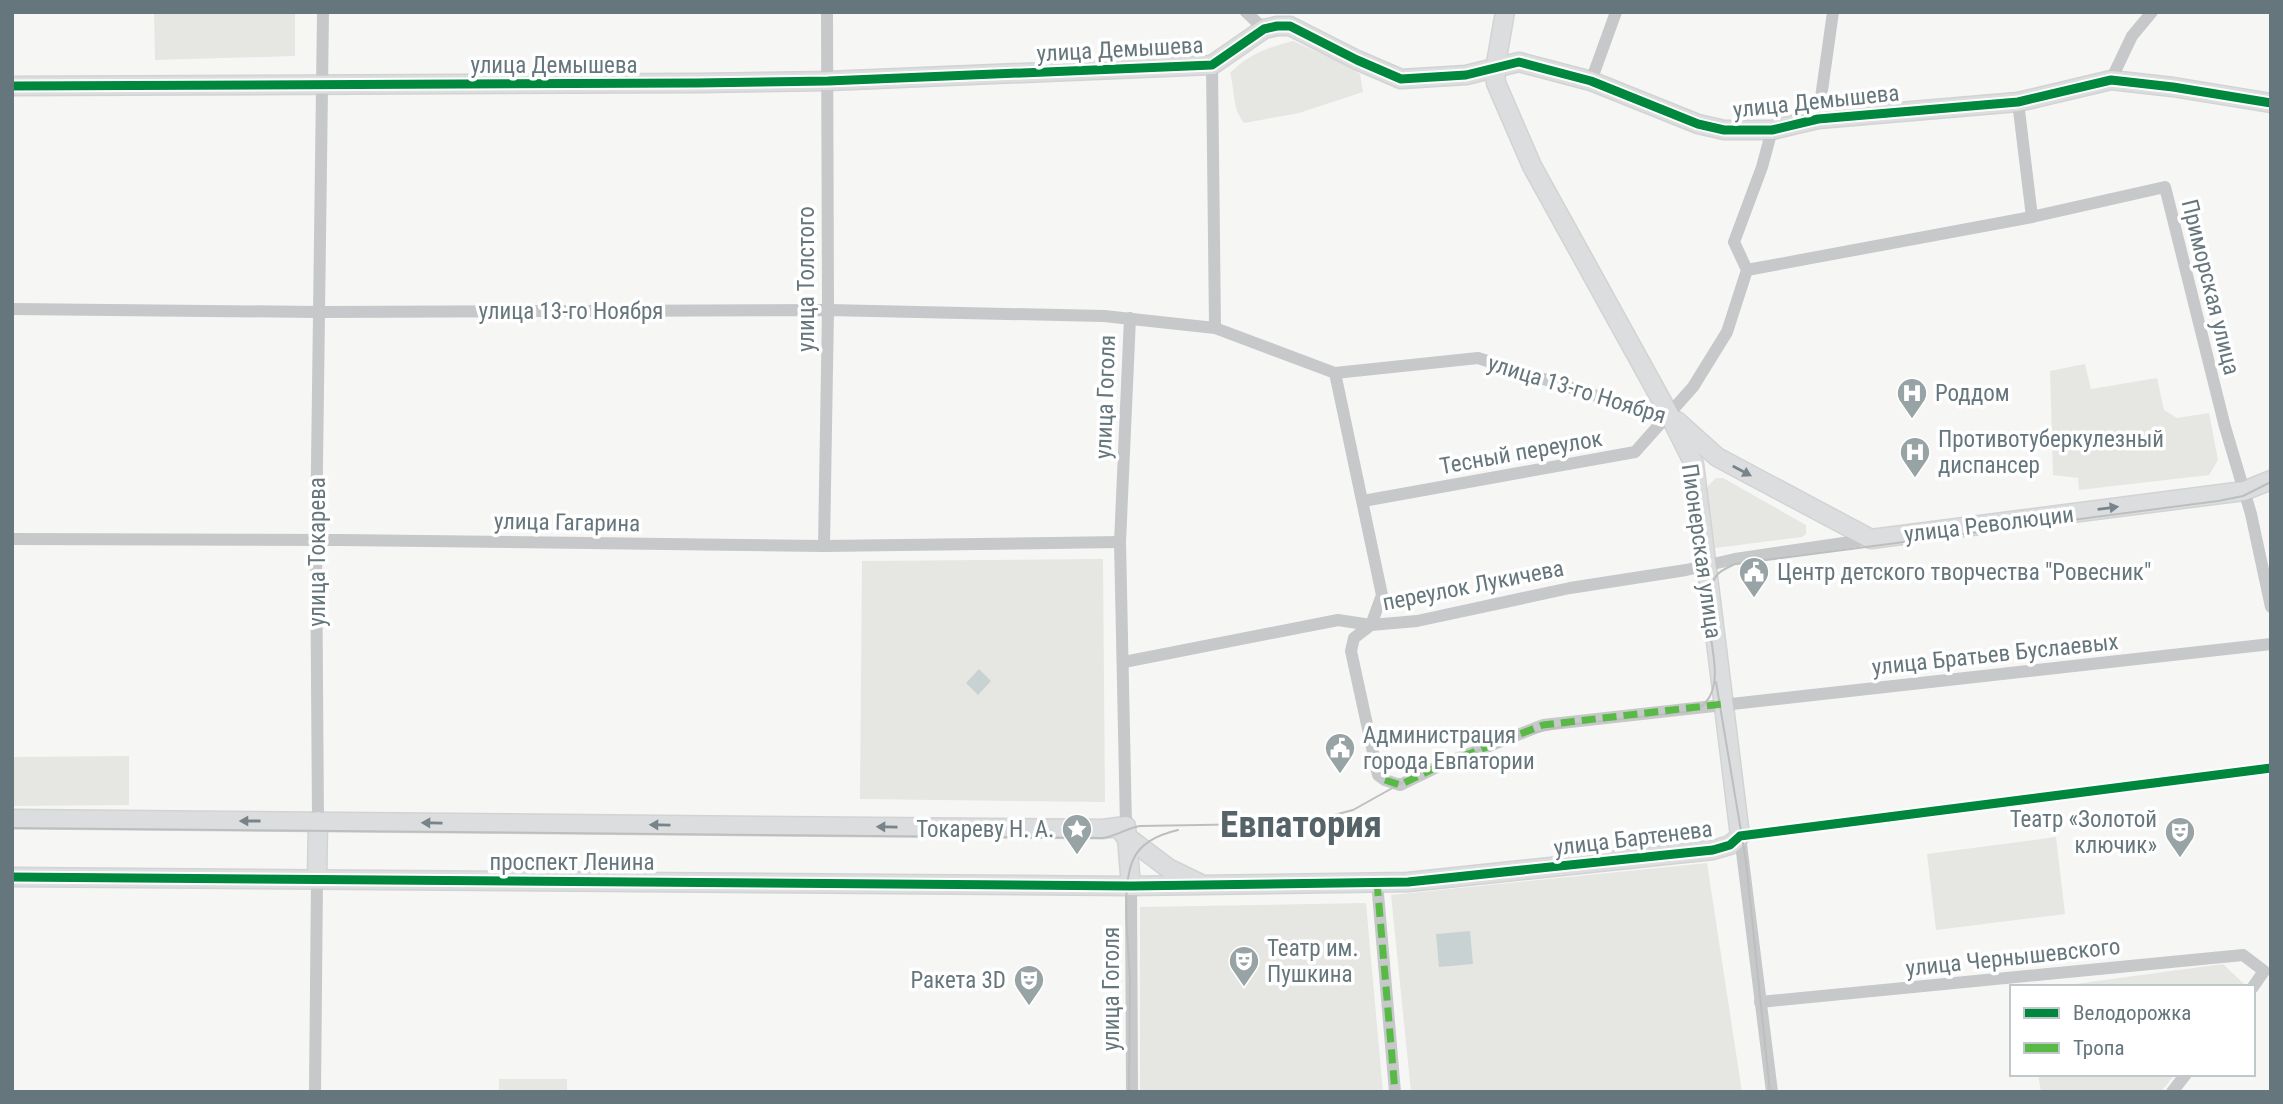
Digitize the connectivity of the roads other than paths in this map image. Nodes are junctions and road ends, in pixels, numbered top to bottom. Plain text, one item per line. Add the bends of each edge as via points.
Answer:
1 (323, 12) edge
2 (827, 12) edge
3 (1246, 12) edge
4 (1505, 12) edge
5 (1616, 12) edge
6 (1833, 12) edge
7 (2152, 12) edge
8 (1264, 29) junction
9 (1212, 65) junction
10 (1496, 69) junction
11 (1591, 80) junction
12 (2110, 80) junction
13 (828, 81) junction
14 (12, 86) edge
15 (322, 86) junction
16 (2018, 102) junction
17 (2271, 103) edge
18 (1818, 119) junction
19 (1772, 130) junction
20 (2032, 217) junction
21 (1747, 270) junction
22 (12, 309) edge
23 (828, 310) junction
24 (319, 312) junction
25 (1130, 318) junction
26 (1215, 328) junction
27 (1335, 373) junction
28 (1670, 414) junction
29 (1717, 457) junction
30 (1694, 464) junction
31 (2271, 480) edge
32 (2244, 491) junction
33 (1363, 501) junction
34 (12, 539) edge
35 (316, 540) junction
36 (1871, 540) junction
37 (1120, 542) junction
38 (824, 546) junction
39 (1706, 564) junction
40 (2271, 607) edge
41 (1371, 625) junction
42 (2271, 644) edge
43 (1124, 662) junction
44 (1723, 704) junction
45 (2271, 768) edge
46 (12, 819) edge
47 (318, 821) junction
48 (1127, 831) junction
49 (1740, 836) junction
50 (12, 877) edge
51 (317, 879) junction
52 (1377, 882) junction
53 (1202, 884) junction
54 (1131, 887) junction
55 (2254, 985) edge
56 (1760, 1002) junction
57 (2184, 1076) edge
58 (315, 1092) edge
59 (1132, 1092) edge
60 (1395, 1092) edge
61 (1772, 1092) edge
62 (2172, 1092) edge

1 - 15 street, улица Токарева
2 - 13 street, улица Толстого
3 - 8 street
4 - 10 street, Пионерская улица
5 - 11 street
6 - 18 street
7 - 12 street via 2132,36
8 - 9 street, улица Демышева
8 - 10 street, улица Демышева via 1290,26 1401,79
9 - 13 street, улица Демышева
9 - 26 street
10 - 11 street, улица Демышева via 1519,62
10 - 28 street, Пионерская улица via 1496,83 1532,166
11 - 19 street, улица Демышева via 1698,124 1724,130
12 - 16 street, улица Демышева
12 - 17 street, улица Демышева
13 - 15 street, улица Демышева
13 - 23 street, улица Толстого
14 - 15 street, улица Демышева
15 - 24 street, улица Токарева
16 - 18 street, улица Демышева
16 - 20 street
18 - 19 street, улица Демышева
19 - 21 street via 1734,242
20 - 21 street, Приморская улица
20 - 32 street, Приморская улица via 2165,187
21 - 28 street, Тесный переулок via 1727,332
22 - 24 street, улица 13-го Ноября
23 - 24 street, улица 13-го Ноября
23 - 25 street, улица 13-го Ноября
23 - 38 street, улица Толстого
24 - 35 street, улица Токарева
25 - 26 street, улица Гоголя
25 - 37 street, улица Гоголя
26 - 27 street, улица 13-го Ноября
27 - 28 street, улица 13-го Ноября via 1478,358 1650,413
27 - 33 street
28 - 29 street, улица 13-го Ноября
28 - 30 street, Пионерская улица
28 - 33 street, Тесный переулок via 1635,452
29 - 30 street
29 -> 36 street, улица 13-го Ноября
30 - 39 street, Пионерская улица
31 - 32 street, улица Революции
36 -> 32 street, улица Революции
32 - 40 street, Приморская улица
33 - 41 street via 1382,595
34 - 35 street, улица Гагарина
35 - 38 street, улица Гагарина
35 - 47 street, улица Токарева
36 - 39 street, улица Революции
37 - 38 street, улица Гагарина
37 - 43 street, улица Гоголя
39 - 41 street, переулок Лукичева via 1417,621
39 - 44 street, Пионерская улица
41 - 43 street, переулок Лукичева via 1338,620
41 - 44 street, улица Братьев Буслаевых via 1354,638 1351,651 1378,775 1399,785 1543,725
42 - 44 street, улица Братьев Буслаевых
43 - 48 street, улица Гоголя
44 - 49 street, Пионерская улица
45 - 49 street, улица Бартенева
47 -> 46 street, проспект Ленина
48 -> 47 street, проспект Ленина
47 - 51 street, улица Токарева
48 - 53 street via 1168,869
48 - 54 street
49 - 52 street, улица Бартенева via 1713,850 1450,879
49 - 56 street, Пионерская улица
50 - 51 street, проспект Ленина
51 - 54 street, проспект Ленина
51 - 58 street, улица Токарева
52 - 53 street, улица Бартенева
52 - 60 street
53 - 54 street, проспект Ленина
54 - 59 street, улица Гоголя
55 - 56 street, улица Чернышевского via 2264,971 2243,956
56 - 61 street, Пионерская улица
57 - 62 street

